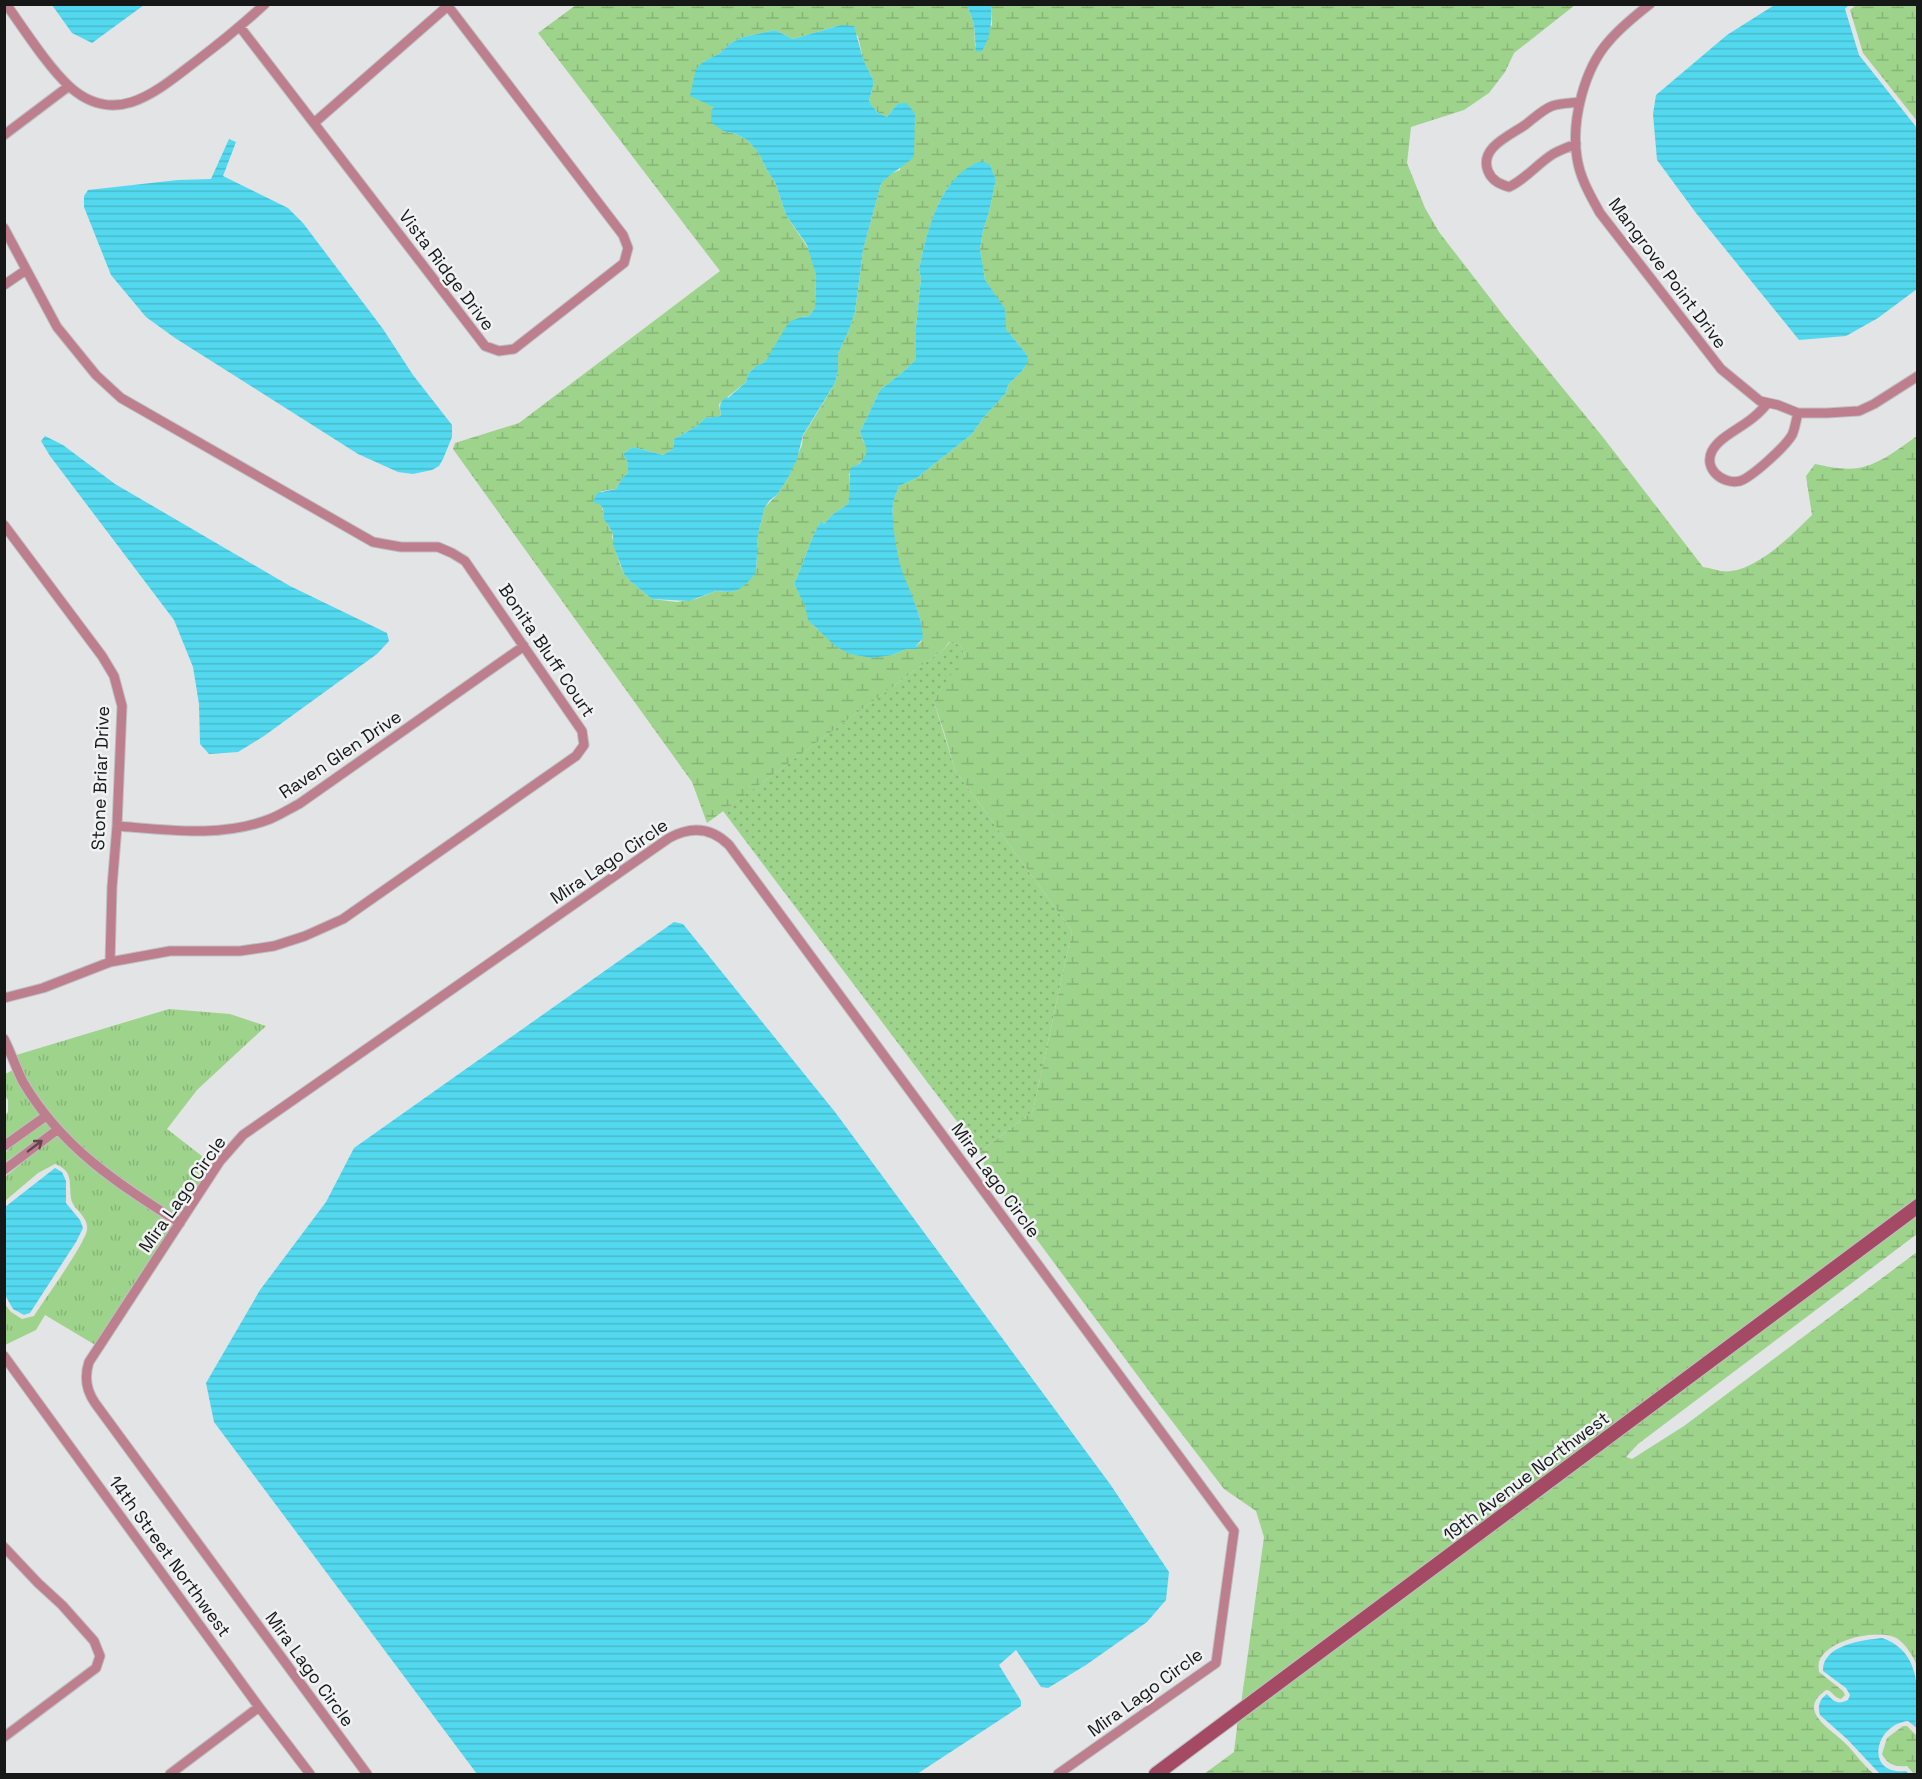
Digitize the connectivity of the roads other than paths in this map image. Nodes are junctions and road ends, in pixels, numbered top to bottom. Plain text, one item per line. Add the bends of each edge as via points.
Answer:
1 (6, 4) edge
2 (265, 4) edge
3 (1650, 4) edge
4 (449, 5) edge
5 (240, 27) junction
6 (69, 86) junction
7 (1580, 102) junction
8 (314, 123) junction
9 (4, 135) edge
10 (1576, 144) junction
11 (4, 228) edge
12 (26, 270) junction
13 (4, 285) edge
14 (1917, 376) edge
15 (1768, 403) junction
16 (1798, 413) junction
17 (4, 525) edge
18 (524, 646) junction
19 (117, 826) junction
20 (110, 962) junction
21 (4, 998) edge
22 (4, 1039) edge
23 (46, 1116) junction
24 (57, 1130) junction
25 (4, 1146) edge
26 (4, 1170) edge
27 (1917, 1206) edge
28 (180, 1223) junction
29 (4, 1356) edge
30 (4, 1547) edge
31 (259, 1707) junction
32 (4, 1737) edge
33 (170, 1774) edge
34 (310, 1774) edge
35 (367, 1774) edge
36 (1058, 1774) edge
37 (1156, 1774) edge

1 - 6 street
2 - 5 street
3 - 7 street, Mangrove Point Drive via 1608,42 1592,69
4 - 8 street
4 - 8 street, Vista Ridge Drive via 623,235 628,248 624,263 514,349 499,351 485,346
5 - 6 street via 141,100 125,105 107,104 88,99
5 - 8 street, Vista Ridge Drive
6 - 9 street
7 - 10 street, Mangrove Point Drive
7 - 10 street via 1551,106 1496,144 1485,164 1490,176 1509,187 1554,153
10 - 15 street, Mangrove Point Drive via 1585,186 1600,213 1720,369
11 - 12 street, Bonita Bluff Court
12 - 13 street
12 - 18 street, Bonita Bluff Court via 57,327 96,375 121,398 373,542 438,547 465,561
14 - 16 street, Mangrove Point Drive via 1859,411
15 - 16 street, Mangrove Point Drive
15 - 16 street via 1712,452 1710,462 1720,478 1729,482 1752,474 1793,434
17 - 19 street, Stone Briar Drive via 114,676 122,706
18 - 19 street, Raven Glen Drive via 299,804 270,819 217,831
18 - 20 street, Bonita Bluff Court via 582,731 584,745 576,756 343,919 305,936 240,951 170,951
19 - 20 street, Stone Briar Drive
20 - 21 street, Bonita Bluff Court via 43,988
22 - 23 street
23 - 24 street
23 - 25 street
26 -> 24 street
24 - 28 street via 102,1172
27 - 37 street, 19th Avenue Northwest
28 - 35 street, Mira Lago Circle via 92,1356 87,1372 88,1391
28 - 36 street, Mira Lago Circle via 220,1161 243,1135 669,838 694,830 718,835 1234,1531 1216,1663
29 - 31 street, 14th Street Northwest
30 - 32 street via 79,1622 100,1656 96,1668
31 - 33 street
31 - 34 street, 14th Street Northwest

